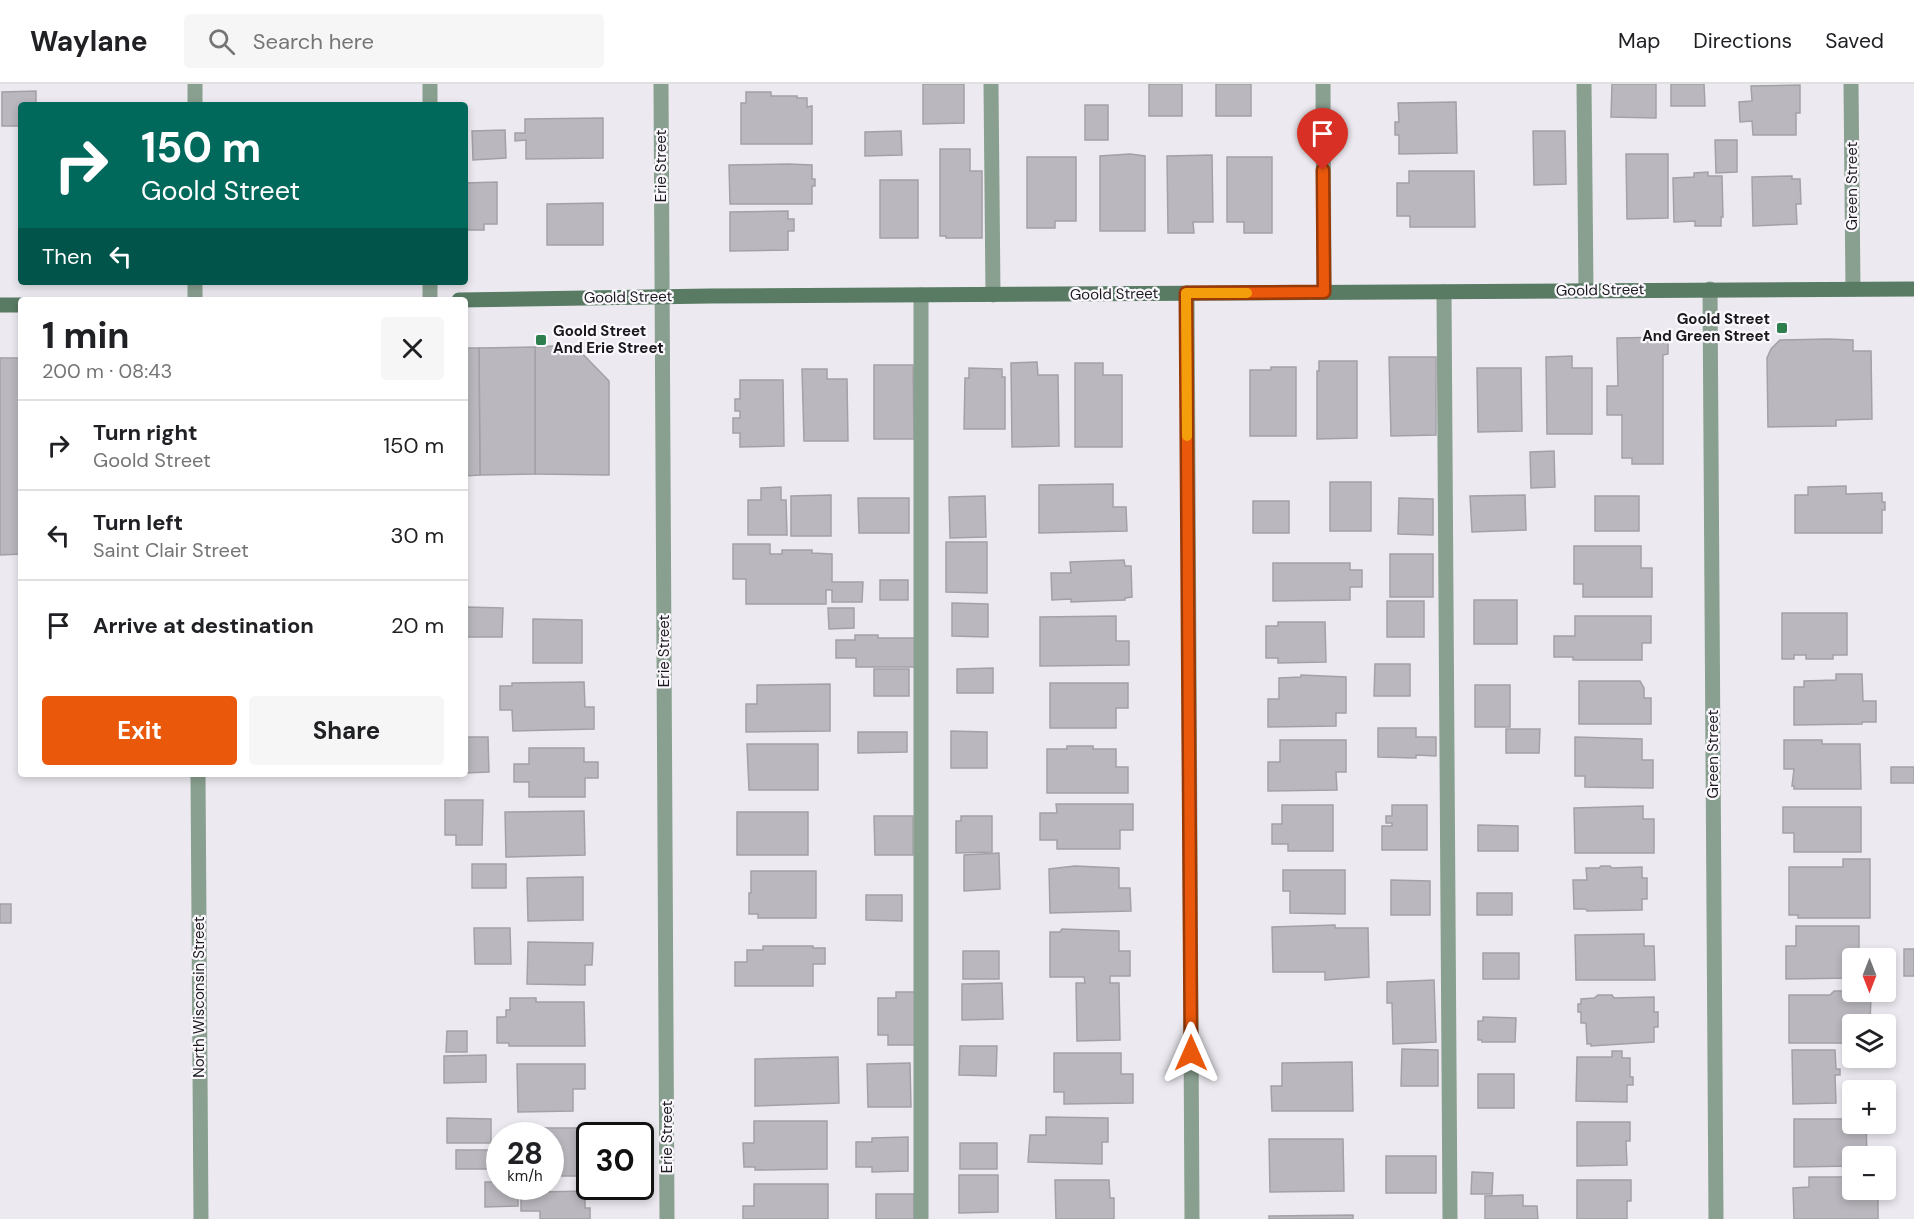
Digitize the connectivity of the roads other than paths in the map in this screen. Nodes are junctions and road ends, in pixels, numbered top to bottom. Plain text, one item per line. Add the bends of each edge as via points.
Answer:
1 (195, 84) edge
2 (430, 84) edge
3 (661, 84) edge
4 (991, 84) edge
5 (1323, 84) edge
6 (1584, 84) edge
7 (1851, 84) edge
8 (195, 102) edge
9 (430, 102) edge
10 (1710, 289) junction
11 (1853, 289) junction
12 (1914, 289) edge
13 (1586, 291) junction
14 (1324, 292) junction
15 (1444, 292) junction
16 (1186, 293) junction
17 (921, 295) junction
18 (993, 295) junction
19 (662, 297) junction
20 (468, 300) edge
21 (18, 305) edge
22 (0, 306) edge
23 (198, 777) edge
24 (201, 1219) edge
25 (667, 1219) edge
26 (921, 1219) edge
27 (1191, 1219) edge
28 (1450, 1219) edge
29 (1716, 1219) edge

1 - 8 street
2 - 9 street
3 - 19 street, Erie Street
4 - 18 street
5 - 14 street
6 - 13 street
7 - 11 street, Green Street
10 - 11 street, Goold Street
10 - 13 street, Goold Street
10 - 29 street, Green Street
11 - 12 street, Goold Street
13 - 15 street, Goold Street
14 - 15 street, Goold Street
14 - 16 street, Goold Street
15 - 28 street
16 - 18 street, Goold Street
16 - 27 street
17 - 18 street, Goold Street
17 - 19 street, Goold Street
17 - 26 street
19 - 20 street, Goold Street
19 - 25 street, Erie Street
21 - 22 street
23 - 24 street, North Wisconsin Street

